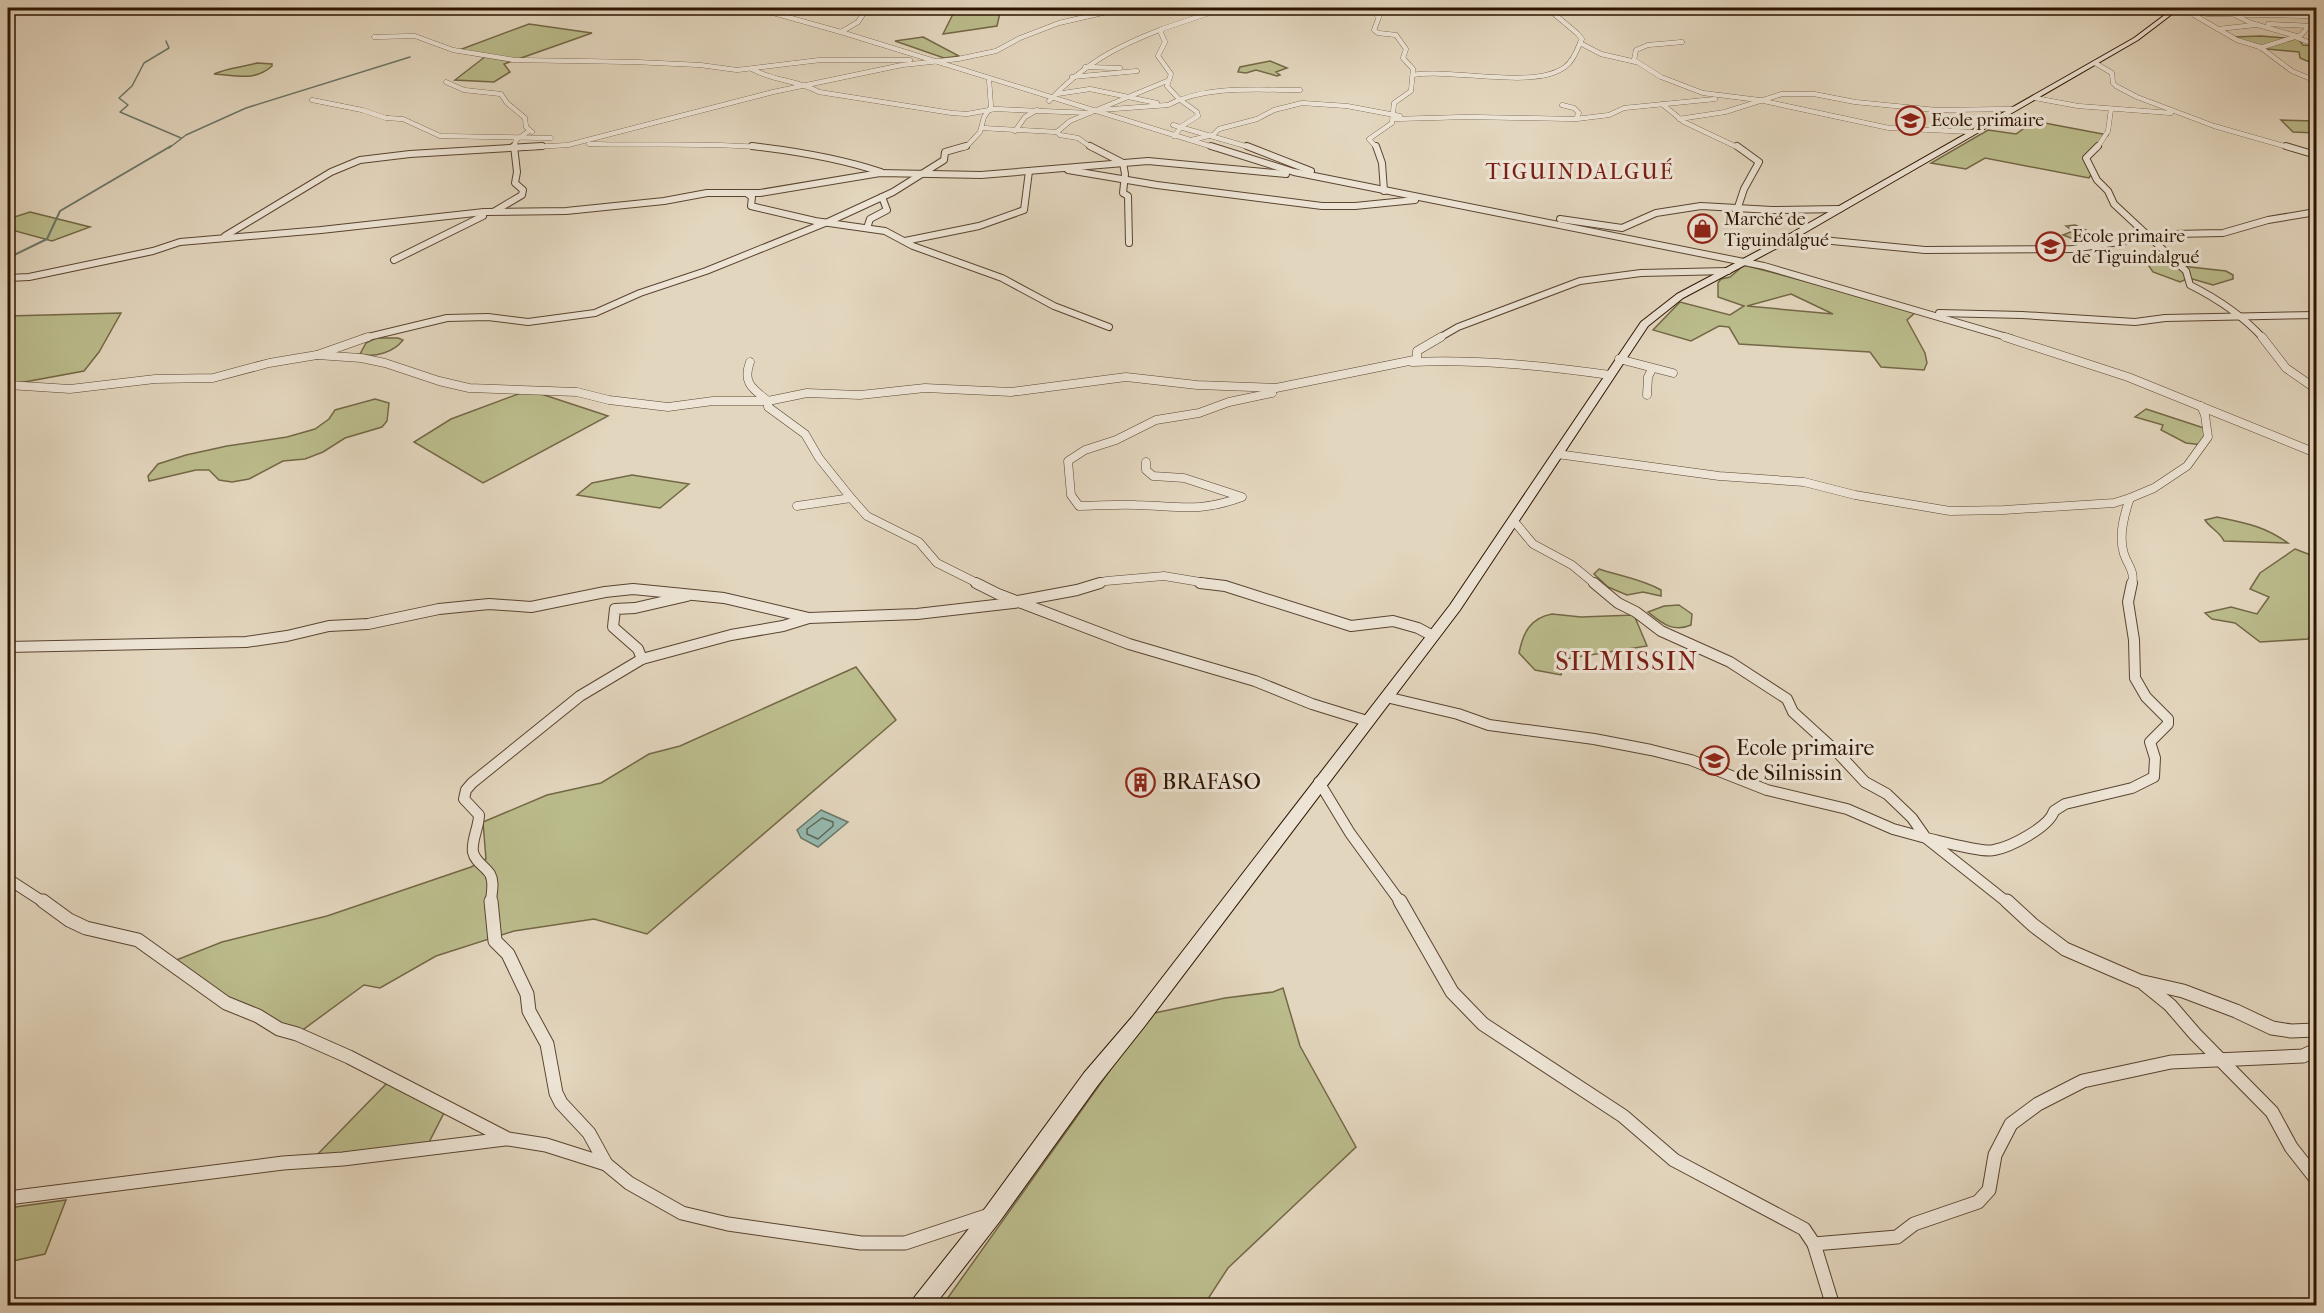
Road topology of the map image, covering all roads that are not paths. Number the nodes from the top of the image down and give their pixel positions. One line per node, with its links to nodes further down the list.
1 (755, 8): 16 (street)
2 (902, 8): 16 (street)
3 (1124, 8): 24 (street)
4 (1224, 8): 14 (street)
5 (1369, 8): 30 (street)
6 (1547, 8): 21 (street)
7 (2145, 8): 8 (street)
8 (2175, 10): 10 (street); 26 (street)
9 (2230, 13): 10 (street); 11 (street); 12 (street)
10 (2192, 14): 15 (street)
11 (2316, 18): 13 (street)
12 (2256, 24): 13 (street); 15 (street); 17 (street)
13 (2310, 26): 17 (street)
14 (1162, 29): 27 (street); 33 (street)
15 (2217, 29): 22 (street)
16 (841, 32): 24 (street)
17 (2295, 36): 20 (street); 22 (street)
18 (374, 37): 28 (street)
19 (1682, 42): 25 (street)
20 (2316, 43)
21 (1580, 44): 25 (street); 30 (street)
22 (2260, 48): 34 (street)
23 (860, 60): 24 (street); 28 (street); 29 (street)
24 (931, 61): 29 (street); 32 (street)
25 (1635, 62): 40 (street)
26 (2095, 63): 41 (street); 54 (street)
27 (1085, 67): 31 (street); 31 (street)
28 (752, 69): 36 (street)
29 (872, 71): 36 (street)
30 (1413, 75): 55 (street)
31 (1072, 77): 38 (street)
32 (989, 79): 38 (street); 51 (street)
33 (1167, 81): 39 (street); 43 (street)
34 (2316, 81)
35 (446, 82): 61 (street)
36 (807, 85): 51 (street); 70 (street)
37 (1300, 90): 43 (street)
38 (1054, 96): 39 (street); 52 (street); 53 (street)
39 (1129, 96): 46 (street); 53 (street)
40 (1723, 96): 44 (street); 45 (street)
41 (2035, 98): 49 (street); 50 (street)
42 (312, 100): 67 (street)
43 (1178, 100): 46 (street); 48 (street)
44 (1760, 100): 49 (street); 57 (street); 64 (street)
45 (1662, 104): 56 (street); 57 (street)
46 (1168, 105): 48 (street); 53 (street)
47 (1562, 105): 56 (street)
48 (1187, 106): 59 (street)
49 (2014, 109): 64 (street)
50 (2111, 109): 54 (street); 95 (street)
51 (989, 110): 52 (street); 60 (street)
52 (1039, 110): 53 (street); 62 (street)
53 (1091, 112): 63 (street); 66 (street)
54 (2179, 113): 73 (street)
55 (1394, 117): 56 (street); 65 (street); 82 (street)
56 (1576, 119)
57 (1679, 119): 86 (street)
58 (1173, 125): 59 (street)
59 (1182, 126): 65 (street); 66 (street)
60 (982, 128): 62 (street); 78 (street)
61 (529, 131): 67 (street); 68 (street)
62 (1015, 131): 63 (street)
63 (1057, 132): 74 (street)
64 (1973, 132): 87 (street)
65 (1213, 135): 69 (street); 81 (street)
66 (1174, 136): 69 (street)
67 (518, 138): 68 (street); 72 (street)
68 (551, 138): 71 (street)
69 (1190, 141): 79 (street)
70 (577, 143): 71 (street); 77 (street)
71 (568, 145): 72 (street)
72 (514, 149): 89 (street); 94 (street)
73 (2316, 155)
74 (1122, 163): 75 (street); 79 (street); 80 (street)
75 (1060, 168): 76 (street); 80 (street)
76 (1029, 171): 78 (street); 96 (street)
77 (883, 173): 78 (street); 83 (street)
78 (922, 173): 84 (street)
79 (1306, 175): 81 (street)
80 (1125, 180): 85 (street); 97 (street)
81 (1342, 181): 82 (street)
82 (1384, 191): 85 (street)
83 (748, 194): 89 (street); 91 (street)
84 (882, 197): 91 (street); 92 (street)
85 (1423, 199): 88 (street)
86 (1738, 207): 87 (street); 88 (street)
87 (1839, 209): 93 (street)
88 (1487, 210): 99 (street)
89 (492, 212): 94 (street); 98 (street)
90 (2316, 212): 95 (street)
91 (826, 223): 92 (street); 106 (street)
92 (867, 228): 96 (street)
93 (1791, 237): 95 (street); 99 (street)
94 (223, 238): 101 (street)
95 (2147, 238): 104 (street)
96 (905, 241): 105 (street)
97 (1129, 243)
98 (394, 260)
99 (1746, 261): 100 (street); 102 (street)
100 (1728, 271): 107 (street); 108 (street)
101 (8, 278)
102 (1925, 313): 104 (street); 118 (street)
103 (2316, 315): 104 (street)
104 (2237, 316): 115 (street)
105 (1109, 327)
106 (317, 355): 113 (street); 117 (street)
107 (1403, 359): 112 (street); 114 (street)
108 (1619, 359): 110 (street); 112 (street)
109 (750, 362): 117 (street)
110 (1652, 369): 111 (street); 116 (street)
111 (1673, 374)
112 (1610, 375): 120 (street)
113 (8, 385)
114 (1279, 388): 117 (street); 121 (street)
115 (2316, 389)
116 (1647, 395)
117 (768, 401): 122 (street)
118 (2200, 406): 119 (street); 123 (street)
119 (2316, 453)
120 (1557, 454): 123 (street); 125 (street)
121 (1146, 462)
122 (851, 498): 124 (street); 127 (street)
123 (2130, 498): 135 (street)
124 (797, 506)
125 (1513, 520): 129 (street); 135 (street)
126 (693, 594): 128 (street); 130 (street); 131 (street)
127 (1019, 602): 128 (street); 129 (street); 133 (street)
128 (809, 618): 131 (street)
129 (1433, 636): 132 (street)
130 (8, 647)
131 (642, 659): 142 (street)
132 (1386, 697): 133 (street); 135 (street)
133 (1367, 721): 134 (street)
134 (1319, 782): 145 (street); 146 (street)
135 (1926, 838): 137 (street)
136 (8, 879): 141 (street)
137 (2139, 981): 138 (street); 140 (street)
138 (2316, 1030)
139 (2316, 1050): 140 (street)
140 (2224, 1061): 143 (street); 146 (street)
141 (508, 1138): 142 (street); 144 (street)
142 (606, 1164): 145 (street)
143 (2316, 1179)
144 (8, 1198)
145 (993, 1214): 147 (street)
146 (1814, 1244): 148 (street)
147 (920, 1305)
148 (1833, 1305)

